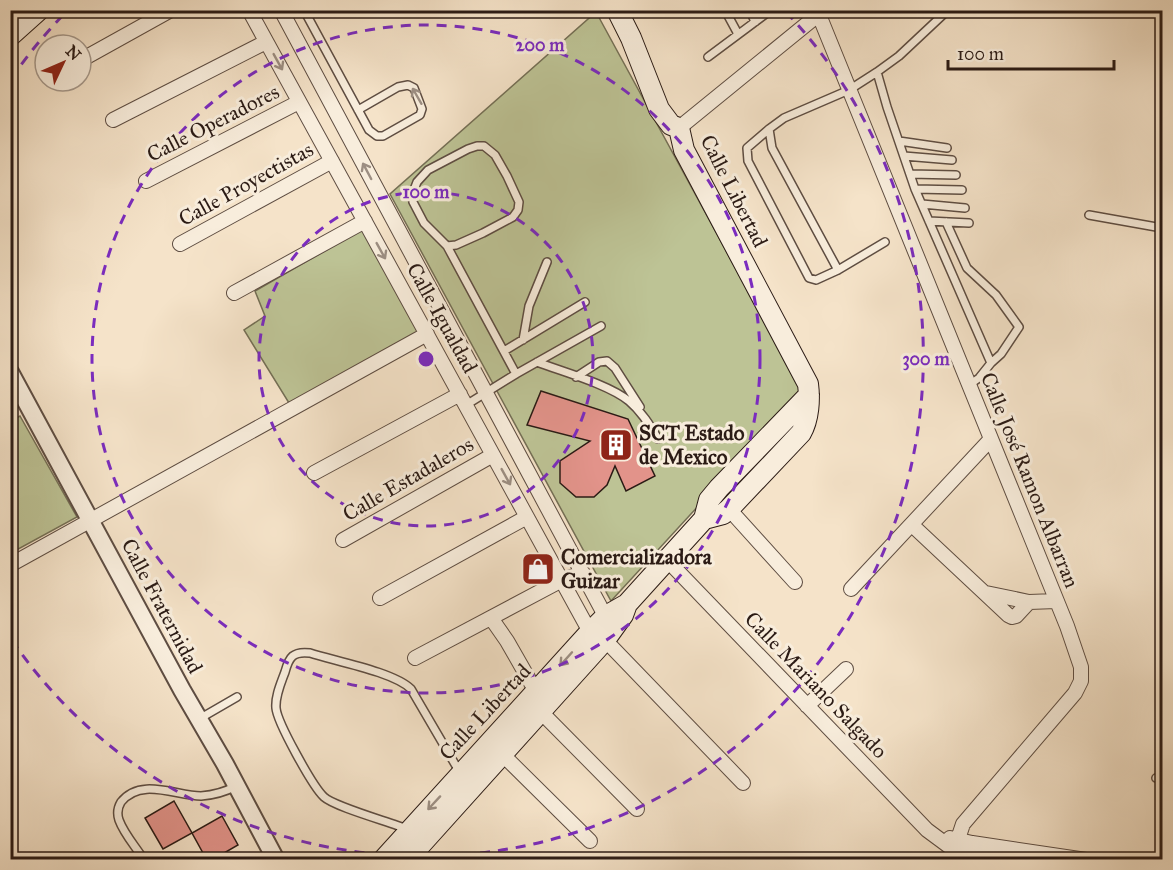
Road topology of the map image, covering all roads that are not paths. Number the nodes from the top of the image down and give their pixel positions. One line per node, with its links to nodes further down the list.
1 (39, 10): 14 (main road)
2 (171, 10): 16 (street)
3 (249, 10): 15 (street, Calle Igualdad)
4 (280, 10): 60 (street, Calle Igualdad, one-way to 4)
5 (304, 10): 21 (lane)
6 (617, 10): 23 (main road, Calle Libertad)
7 (725, 10): 13 (lane)
8 (750, 10): 12 (lane)
9 (771, 10): 12 (lane)
10 (948, 10): 18 (lane)
11 (818, 12): 19 (street, Calle José Ramon Albarran); 23 (street)
12 (755, 22): 13 (lane)
13 (738, 34): 17 (lane)
14 (10, 36)
15 (266, 42): 20 (street, Calle Igualdad, one-way to 20); 22 (street)
16 (93, 53)
17 (708, 57)
18 (877, 72): 19 (lane); 25 (lane)
19 (849, 90): 24 (lane); 59 (street, Calle José Ramon Albarran)
20 (299, 102): 29 (street, Calle Igualdad); 32 (street, Calle Operadores)
21 (358, 110): 21 (lane, one-way to 21)
22 (112, 120)
23 (679, 128): 61 (main road, Calle Libertad)
24 (769, 129): 47 (lane); 47 (lane)
25 (899, 141): 26 (lane); 27 (lane)
26 (947, 148)
27 (904, 156): 28 (lane); 30 (lane)
28 (952, 160)
29 (332, 161): 38 (street, Calle Igualdad); 44 (street, Calle Proyectistas)
30 (910, 174): 31 (lane); 33 (lane)
31 (956, 175)
32 (146, 181)
33 (915, 189): 34 (lane); 35 (lane)
34 (962, 190)
35 (922, 204): 36 (lane); 39 (lane)
36 (965, 208)
37 (1089, 214): 42 (lane)
38 (365, 220): 48 (street); 51 (street, Calle Igualdad, one-way to 51)
39 (929, 221): 40 (lane); 55 (lane)
40 (946, 222): 41 (lane); 55 (lane)
41 (969, 223)
42 (1162, 228)
43 (885, 242): 47 (lane)
44 (180, 244)
45 (447, 246): 45 (lane); 53 (lane)
46 (547, 262): 52 (lane)
47 (838, 270)
48 (234, 293)
49 (585, 302): 52 (lane)
50 (601, 326): 54 (lane)
51 (427, 334): 62 (street, Calle Igualdad); 71 (street)
52 (523, 340): 53 (lane)
53 (504, 351): 57 (lane)
54 (537, 362): 57 (lane); 58 (lane)
55 (991, 363): 59 (lane)
56 (10, 372): 71 (street, Calle Fraternidad)
57 (516, 374): 60 (lane)
58 (576, 377): 63 (lane); 63 (lane)
59 (969, 386): 65 (street, Calle José Ramon Albarran)
60 (486, 393): 62 (lane); 76 (street, Calle Igualdad)
61 (809, 395): 68 (main road, Calle Libertad); 70 (main road, Calle Libertad)
62 (463, 400): 66 (street, Calle Igualdad); 67 (street)
63 (647, 420): 64 (lane)
64 (658, 439)
65 (990, 440): 72 (street); 81 (street, Calle José Ramon Albarran)
66 (493, 455): 69 (street, Calle Igualdad, one-way to 69); 73 (street, Calle Estadaleros)
67 (314, 472)
68 (729, 509): 70 (main road, Calle Libertad); 78 (street)
69 (527, 517): 77 (street, Calle Igualdad); 80 (street)
70 (704, 519): 74 (main road, Calle Libertad)
71 (91, 520): 75 (street); 90 (street, Calle Fraternidad)
72 (912, 525): 79 (street); 81 (street)
73 (344, 540)
74 (667, 560): 83 (main road, Calle Libertad); 88 (street, Calle Mariano Salgado)
75 (10, 565)
76 (583, 573): 77 (street); 83 (street, Calle Igualdad)
77 (562, 580): 82 (street); 83 (street, Calle Igualdad)
78 (795, 582)
79 (851, 589)
80 (380, 598)
81 (1056, 601): 98 (street, Calle José Ramon Albarran)
82 (491, 618): 84 (street); 86 (street)
83 (603, 629): 86 (main road, Calle Libertad, one-way to 86); 89 (main road, Calle Libertad); 93 (street)
84 (415, 658)
85 (846, 669): 88 (street)
86 (538, 690): 92 (main road, Calle Libertad)
87 (237, 697): 90 (lane)
88 (807, 706): 98 (street, Calle Mariano Salgado)
89 (541, 712): 91 (main road, Calle Libertad); 95 (street)
90 (199, 719): 94 (street, Calle Fraternidad)
91 (503, 755): 97 (street); 99 (main road, Calle Libertad)
92 (461, 773): 96 (main road, Calle Libertad, one-way to 96); 96 (lane)
93 (742, 783)
94 (236, 786): 100 (lane); 101 (street, Calle Fraternidad)
95 (637, 809)
96 (409, 830): 102 (main road, Calle Libertad)
97 (590, 842)
98 (954, 848): 103 (street, Calle Mariano Salgado); 104 (street, Calle Mariano Salgado)
99 (415, 857)
100 (144, 860)
101 (276, 860)
102 (383, 860)
103 (986, 860)
104 (1086, 860)

